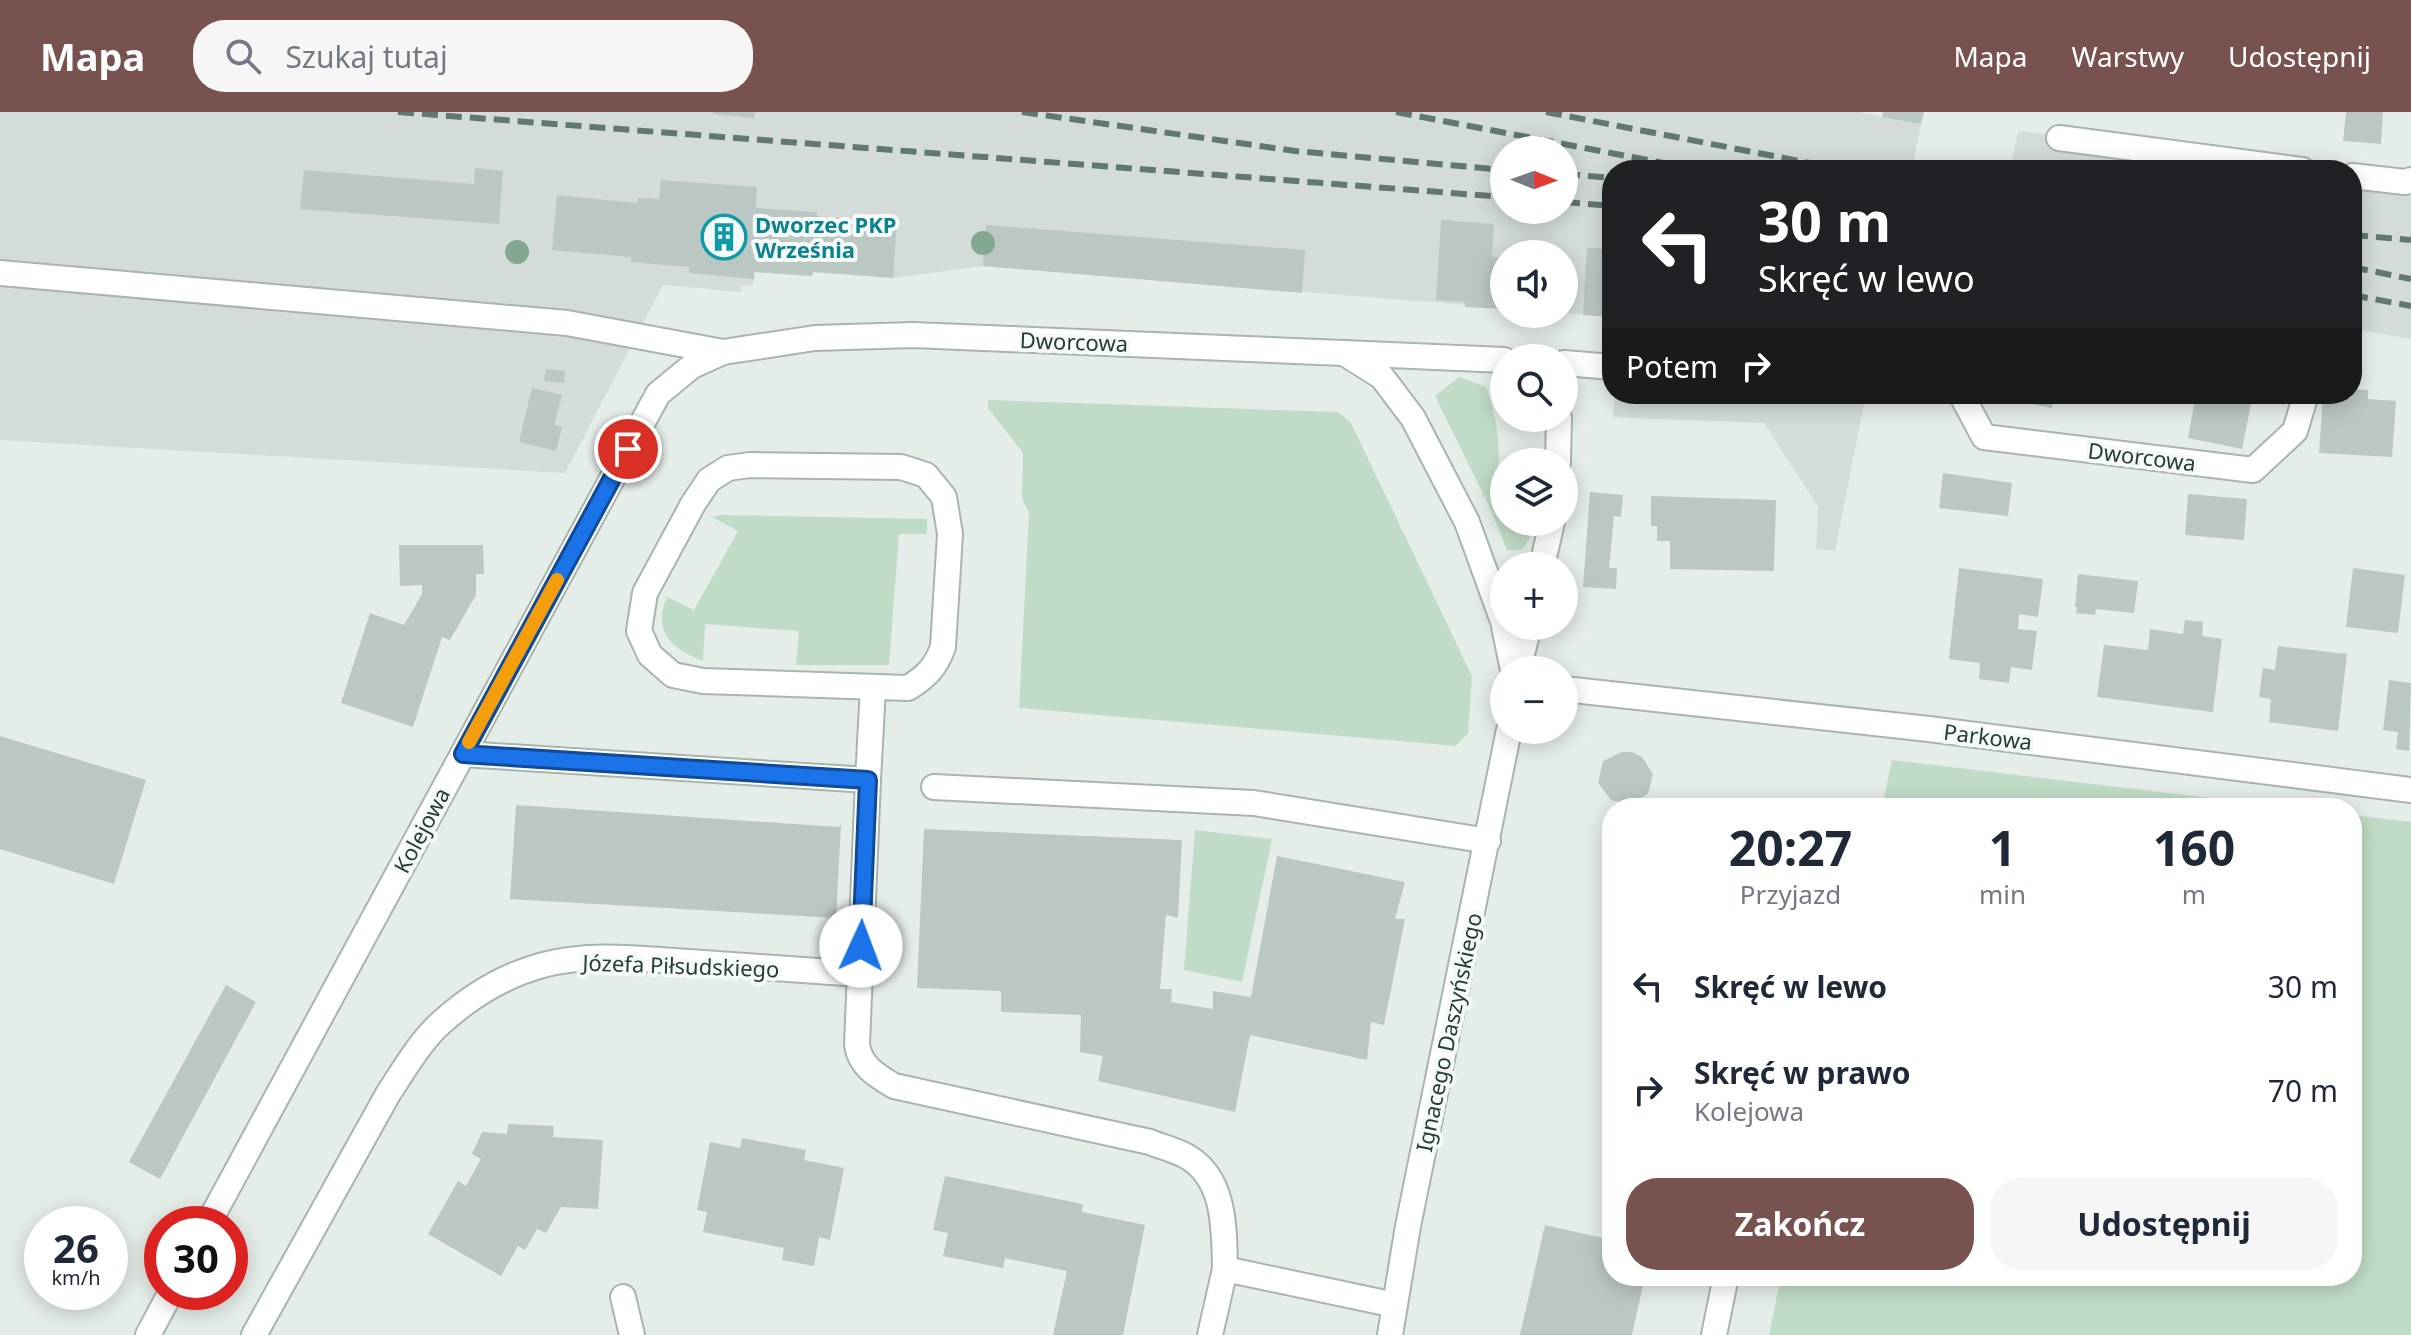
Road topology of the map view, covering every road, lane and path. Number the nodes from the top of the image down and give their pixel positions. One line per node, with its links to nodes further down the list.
1 (2059, 138): 2 (street)
2 (2226, 160)
3 (2362, 177): 4 (street)
4 (2411, 180)
5 (0, 273): 6 (street)
6 (723, 352): 7 (street, Dworcowa); 11 (street, Dworcowa)
7 (1344, 353): 8 (street, Dworcowa); 14 (street)
8 (1490, 359)
9 (1578, 364): 10 (street)
10 (1602, 366)
11 (658, 394): 18 (street, Kolejowa)
12 (1966, 404): 13 (street, Dworcowa)
13 (2303, 404)
14 (1490, 581)
15 (873, 687): 15 (street); 19 (street)
16 (1578, 691): 21 (street, Parkowa)
17 (1506, 744): 22 (street, Ignacego Daszyńskiego)
18 (463, 754): 19 (street); 24 (street, Kolejowa)
19 (868, 780): 23 (street)
20 (934, 787): 22 (street)
21 (2411, 790)
22 (1488, 841): 28 (street, Ignacego Daszyńskiego)
23 (860, 974): 25 (street); 31 (street, Józefa Piłsudskiego)
24 (218, 1206)
25 (1225, 1269): 28 (street); 33 (street)
26 (1724, 1286): 35 (street)
27 (623, 1297): 32 (street)
28 (1395, 1305): 34 (street, Ignacego Daszyńskiego)
29 (161, 1310): 30 (street)
30 (148, 1335)
31 (254, 1335)
32 (632, 1335)
33 (1210, 1335)
34 (1390, 1335)
35 (1714, 1335)

